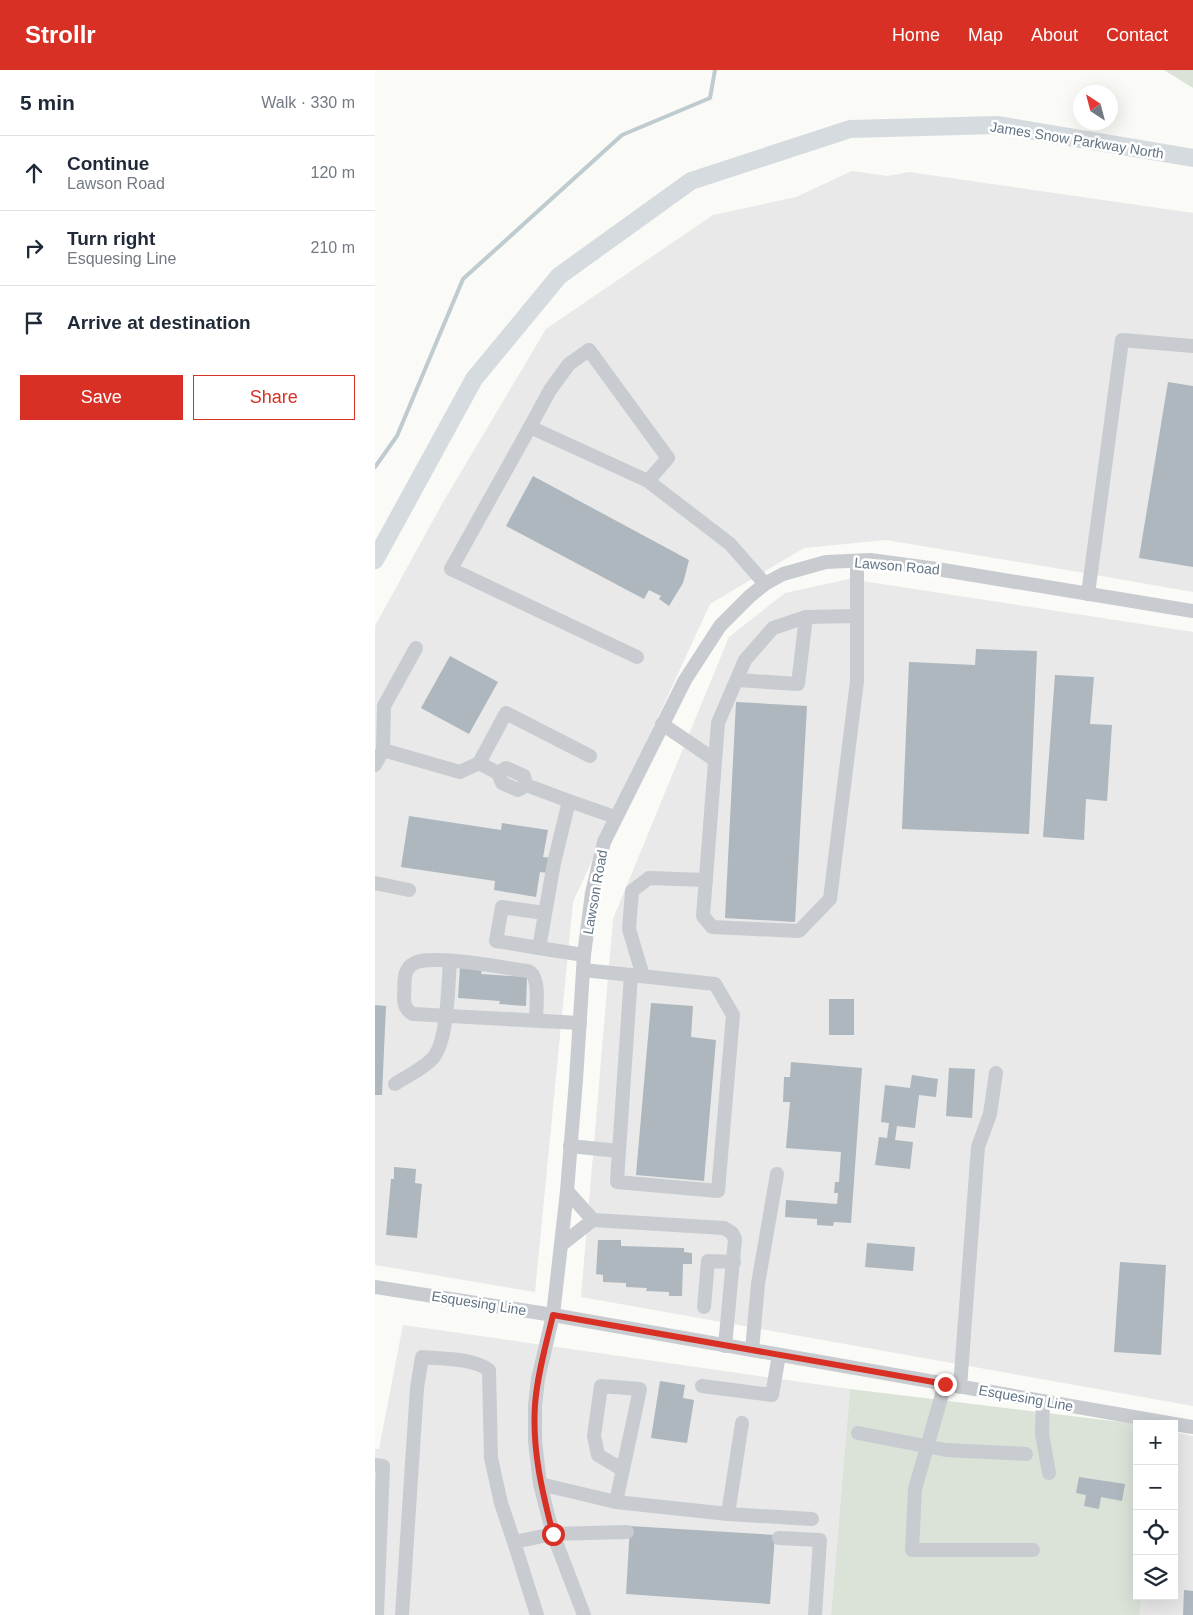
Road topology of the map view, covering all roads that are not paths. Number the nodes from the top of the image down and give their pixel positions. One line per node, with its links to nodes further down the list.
1 (1193, 158): 5 (main road, James Snow Parkway North)
2 (1193, 346): 8 (street)
3 (530, 426): 4 (street); 4 (street); 13 (street)
4 (648, 482): 7 (street)
5 (375, 560)
6 (857, 561): 7 (street, Lawson Road); 8 (street, Lawson Road); 10 (street)
7 (765, 584): 15 (street, Lawson Road)
8 (1087, 594): 9 (street, Lawson Road)
9 (1193, 612)
10 (857, 616): 11 (street); 23 (street)
11 (806, 617): 14 (street); 14 (street)
12 (415, 648): 16 (street)
13 (637, 657)
14 (737, 680): 18 (street)
15 (662, 724): 18 (street); 22 (street, Lawson Road)
16 (383, 750): 19 (street); 20 (street)
17 (590, 756): 19 (street)
18 (715, 760): 23 (street)
19 (479, 763): 21 (street)
20 (375, 765)
21 (569, 801): 22 (street); 26 (street)
22 (615, 817): 28 (street, Lawson Road)
23 (706, 880): 31 (street)
24 (375, 883): 25 (street)
25 (409, 890)
26 (545, 913): 27 (street); 27 (street)
27 (539, 948): 28 (street)
28 (584, 955): 30 (street, Lawson Road)
29 (451, 961): 32 (street); 32 (street); 33 (street)
30 (583, 970): 31 (street); 34 (street, Lawson Road)
31 (637, 976): 38 (street); 38 (street)
32 (445, 1016): 33 (street); 36 (street)
33 (536, 1020): 34 (street)
34 (580, 1023): 37 (street, Lawson Road)
35 (996, 1073): 52 (street)
36 (395, 1084)
37 (570, 1146): 38 (street); 40 (street, Lawson Road)
38 (619, 1151)
39 (777, 1174): 48 (street)
40 (567, 1191): 41 (street); 42 (street, Lawson Road)
41 (593, 1220): 42 (street); 43 (street)
42 (561, 1245): 46 (street, Lawson Road)
43 (734, 1262): 45 (street); 47 (street)
44 (375, 1287): 46 (street, Esquesing Line)
45 (704, 1307)
46 (553, 1315): 47 (street, Esquesing Line); 64 (street, Lawson Road)
47 (725, 1346): 48 (street, Esquesing Line)
48 (752, 1350): 49 (street, Esquesing Line)
49 (779, 1355): 50 (street, Esquesing Line); 51 (street)
50 (945, 1384): 52 (street, Esquesing Line); 59 (street)
51 (702, 1386)
52 (960, 1387): 53 (street, Esquesing Line)
53 (1043, 1401): 54 (street, Esquesing Line); 63 (street)
54 (1151, 1420)
55 (742, 1423): 66 (street)
56 (1178, 1425): 57 (street, Esquesing Line)
57 (1193, 1427)
58 (858, 1433): 59 (street)
59 (927, 1446): 60 (street); 72 (street)
60 (1026, 1454)
61 (375, 1465): 73 (street)
62 (623, 1470): 62 (street); 65 (street)
63 (1049, 1473)
64 (540, 1484): 65 (street); 69 (street, Lawson Road)
65 (616, 1502): 66 (street)
66 (729, 1514): 67 (street)
67 (812, 1519)
68 (627, 1532): 69 (street)
69 (553, 1534): 71 (street); 76 (street, Lawson Road)
70 (779, 1538): 77 (street)
71 (514, 1542): 74 (street); 75 (street)
72 (1033, 1550)
73 (375, 1614)
74 (402, 1615)
75 (537, 1615)
76 (584, 1615)
77 (815, 1615)

